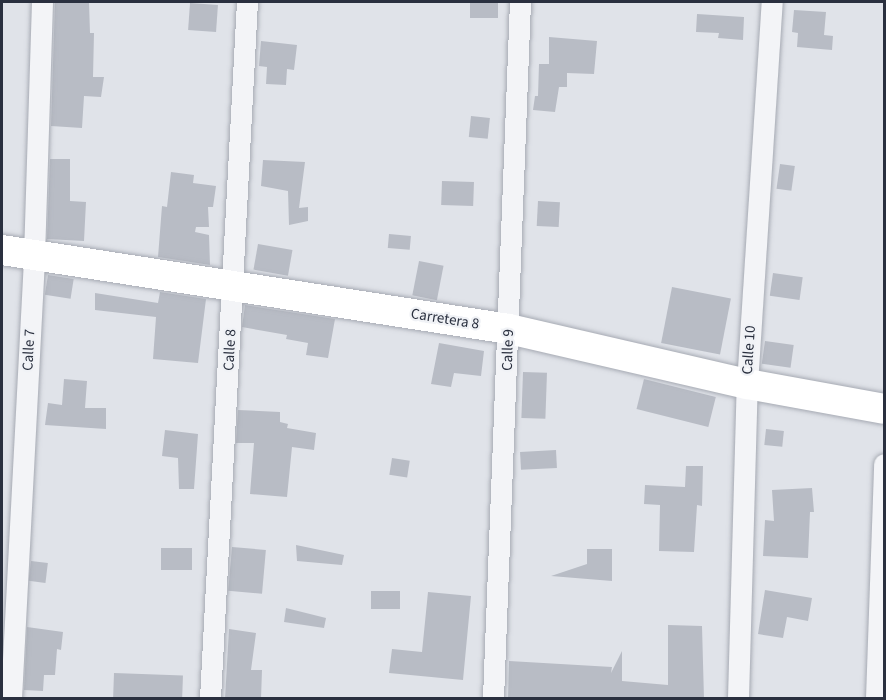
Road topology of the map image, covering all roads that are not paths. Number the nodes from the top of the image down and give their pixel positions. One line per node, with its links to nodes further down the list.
1 (42, 2): 6 (street, Calle 7)
2 (247, 2): 7 (street, Calle 8)
3 (520, 2): 8 (street, Calle 9)
4 (772, 2): 9 (street, Calle 10)
5 (2, 250): 6 (street, Carretera 8)
6 (34, 256): 7 (street, Carretera 8); 12 (street, Calle 7)
7 (233, 287): 8 (street, Carretera 8); 13 (street, Calle 8)
8 (509, 329): 9 (street, Carretera 8); 14 (street, Calle 9)
9 (747, 384): 10 (street, Carretera 8); 15 (street, Calle 10)
10 (885, 410)
11 (885, 464): 16 (street)
12 (11, 699)
13 (210, 699)
14 (493, 699)
15 (738, 699)
16 (876, 699)

